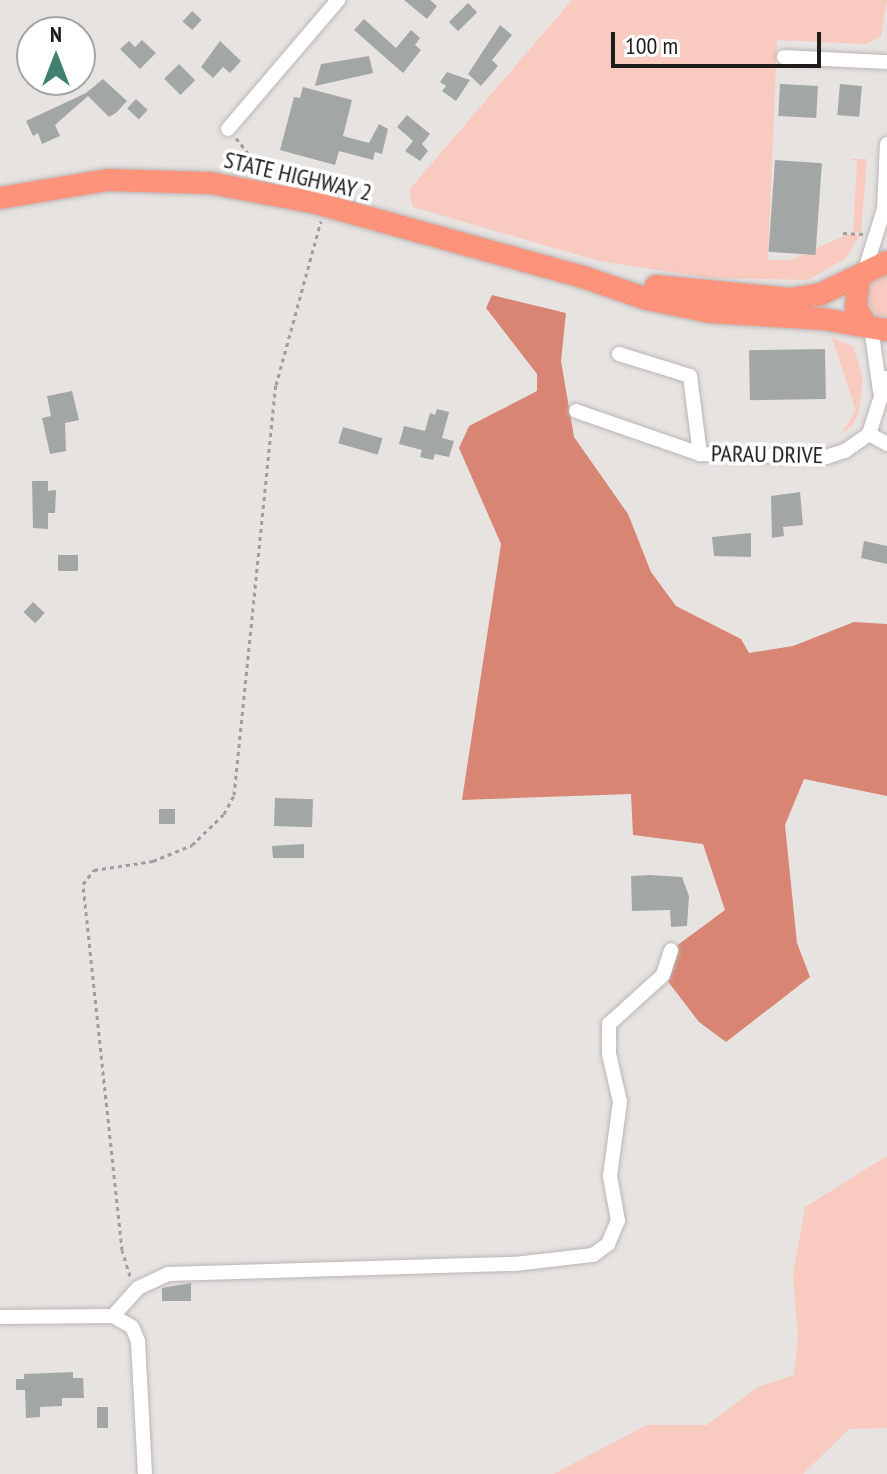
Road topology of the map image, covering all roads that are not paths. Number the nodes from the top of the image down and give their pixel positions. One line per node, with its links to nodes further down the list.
1 (338, 0): 4 (street)
2 (784, 57): 3 (street)
3 (887, 62)
4 (228, 129)
5 (887, 144): 7 (street)
6 (0, 198): 10 (highway, STATE HIGHWAY 2)
7 (886, 211): 9 (street)
8 (887, 262): 9 (highway, STATE HIGHWAY 2)
9 (862, 273): 10 (highway, STATE HIGHWAY 2); 11 (highway)
10 (580, 276): 11 (highway, STATE HIGHWAY 2)
11 (874, 328): 14 (street)
12 (619, 354): 18 (street)
13 (887, 378): 14 (street)
14 (881, 395): 16 (street)
15 (576, 411): 18 (street, PARAU DRIVE)
16 (869, 434): 17 (street); 18 (street, PARAU DRIVE)
17 (887, 444)
18 (700, 454)
19 (671, 950): 20 (street)
20 (113, 1316): 21 (street); 22 (street)
21 (0, 1317)
22 (145, 1474)

